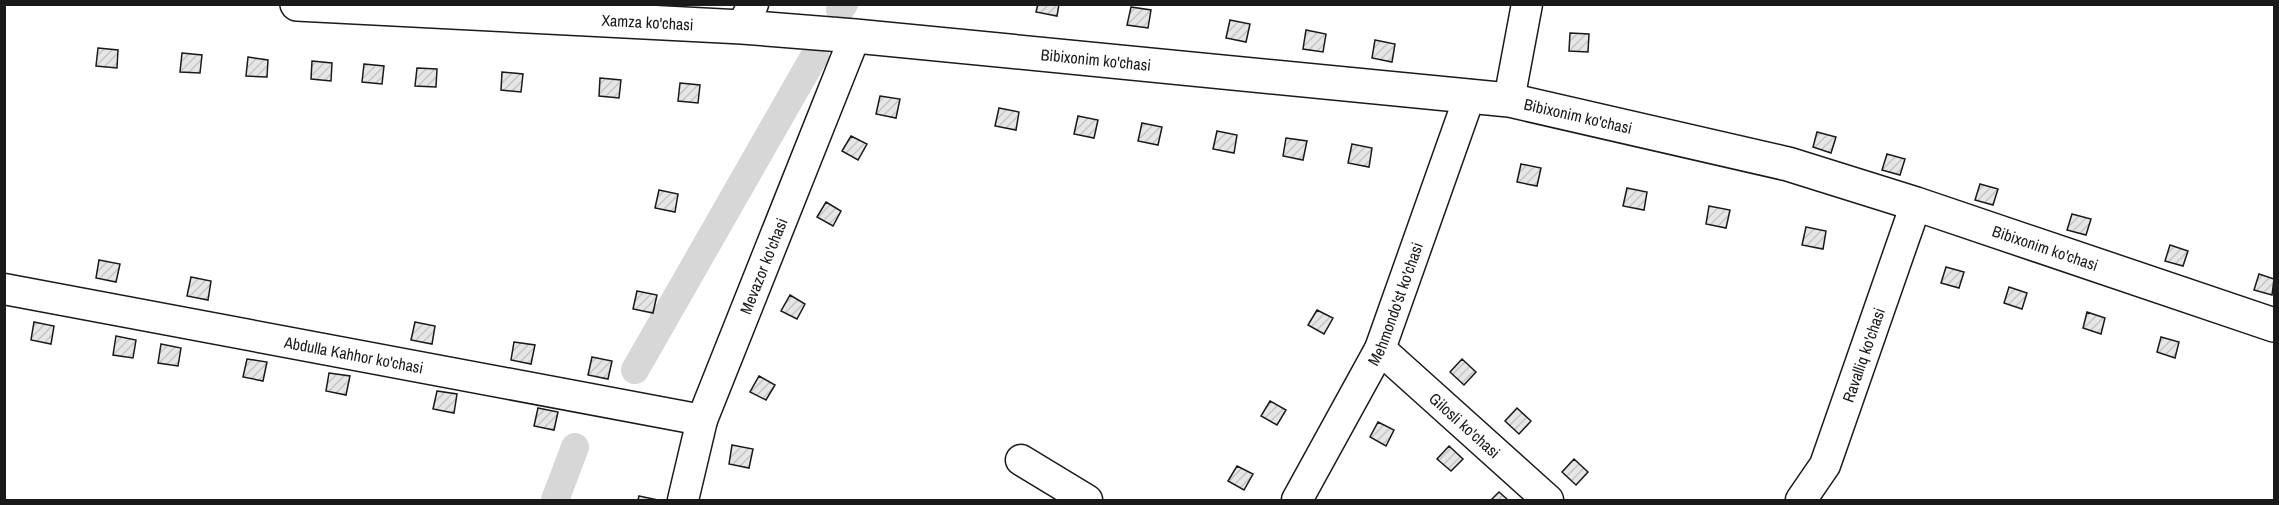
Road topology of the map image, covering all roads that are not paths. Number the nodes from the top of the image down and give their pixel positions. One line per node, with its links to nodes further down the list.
1 (297, 4): 3 (main road, Xamza ko'chasi)
2 (1527, 4): 6 (street)
3 (747, 16): 4 (main road, Xamza ko'chasi)
4 (855, 36): 5 (main road, Bibixonim ko'chasi); 11 (street, Mevazor ko'chasi)
5 (1470, 95): 6 (main road, Bibixonim ko'chasi); 10 (street, Mehmondo'st ko'chasi)
6 (1509, 100): 7 (main road, Bibixonim ko'chasi)
7 (1916, 204): 9 (main road, Bibixonim ko'chasi); 17 (street, Ravalliq ko'chasi)
8 (4, 289): 11 (street, Abdulla Kahhor ko'chasi)
9 (2274, 325)
10 (1380, 350): 15 (street, Mehmondo'st ko'chasi); 16 (street, Gilosli ko'chasi)
11 (702, 420): 13 (street, Mevazor ko'chasi)
12 (1021, 460): 14 (street)
13 (683, 501)
14 (1088, 501)
15 (1298, 501)
16 (1548, 501)
17 (1801, 501)

